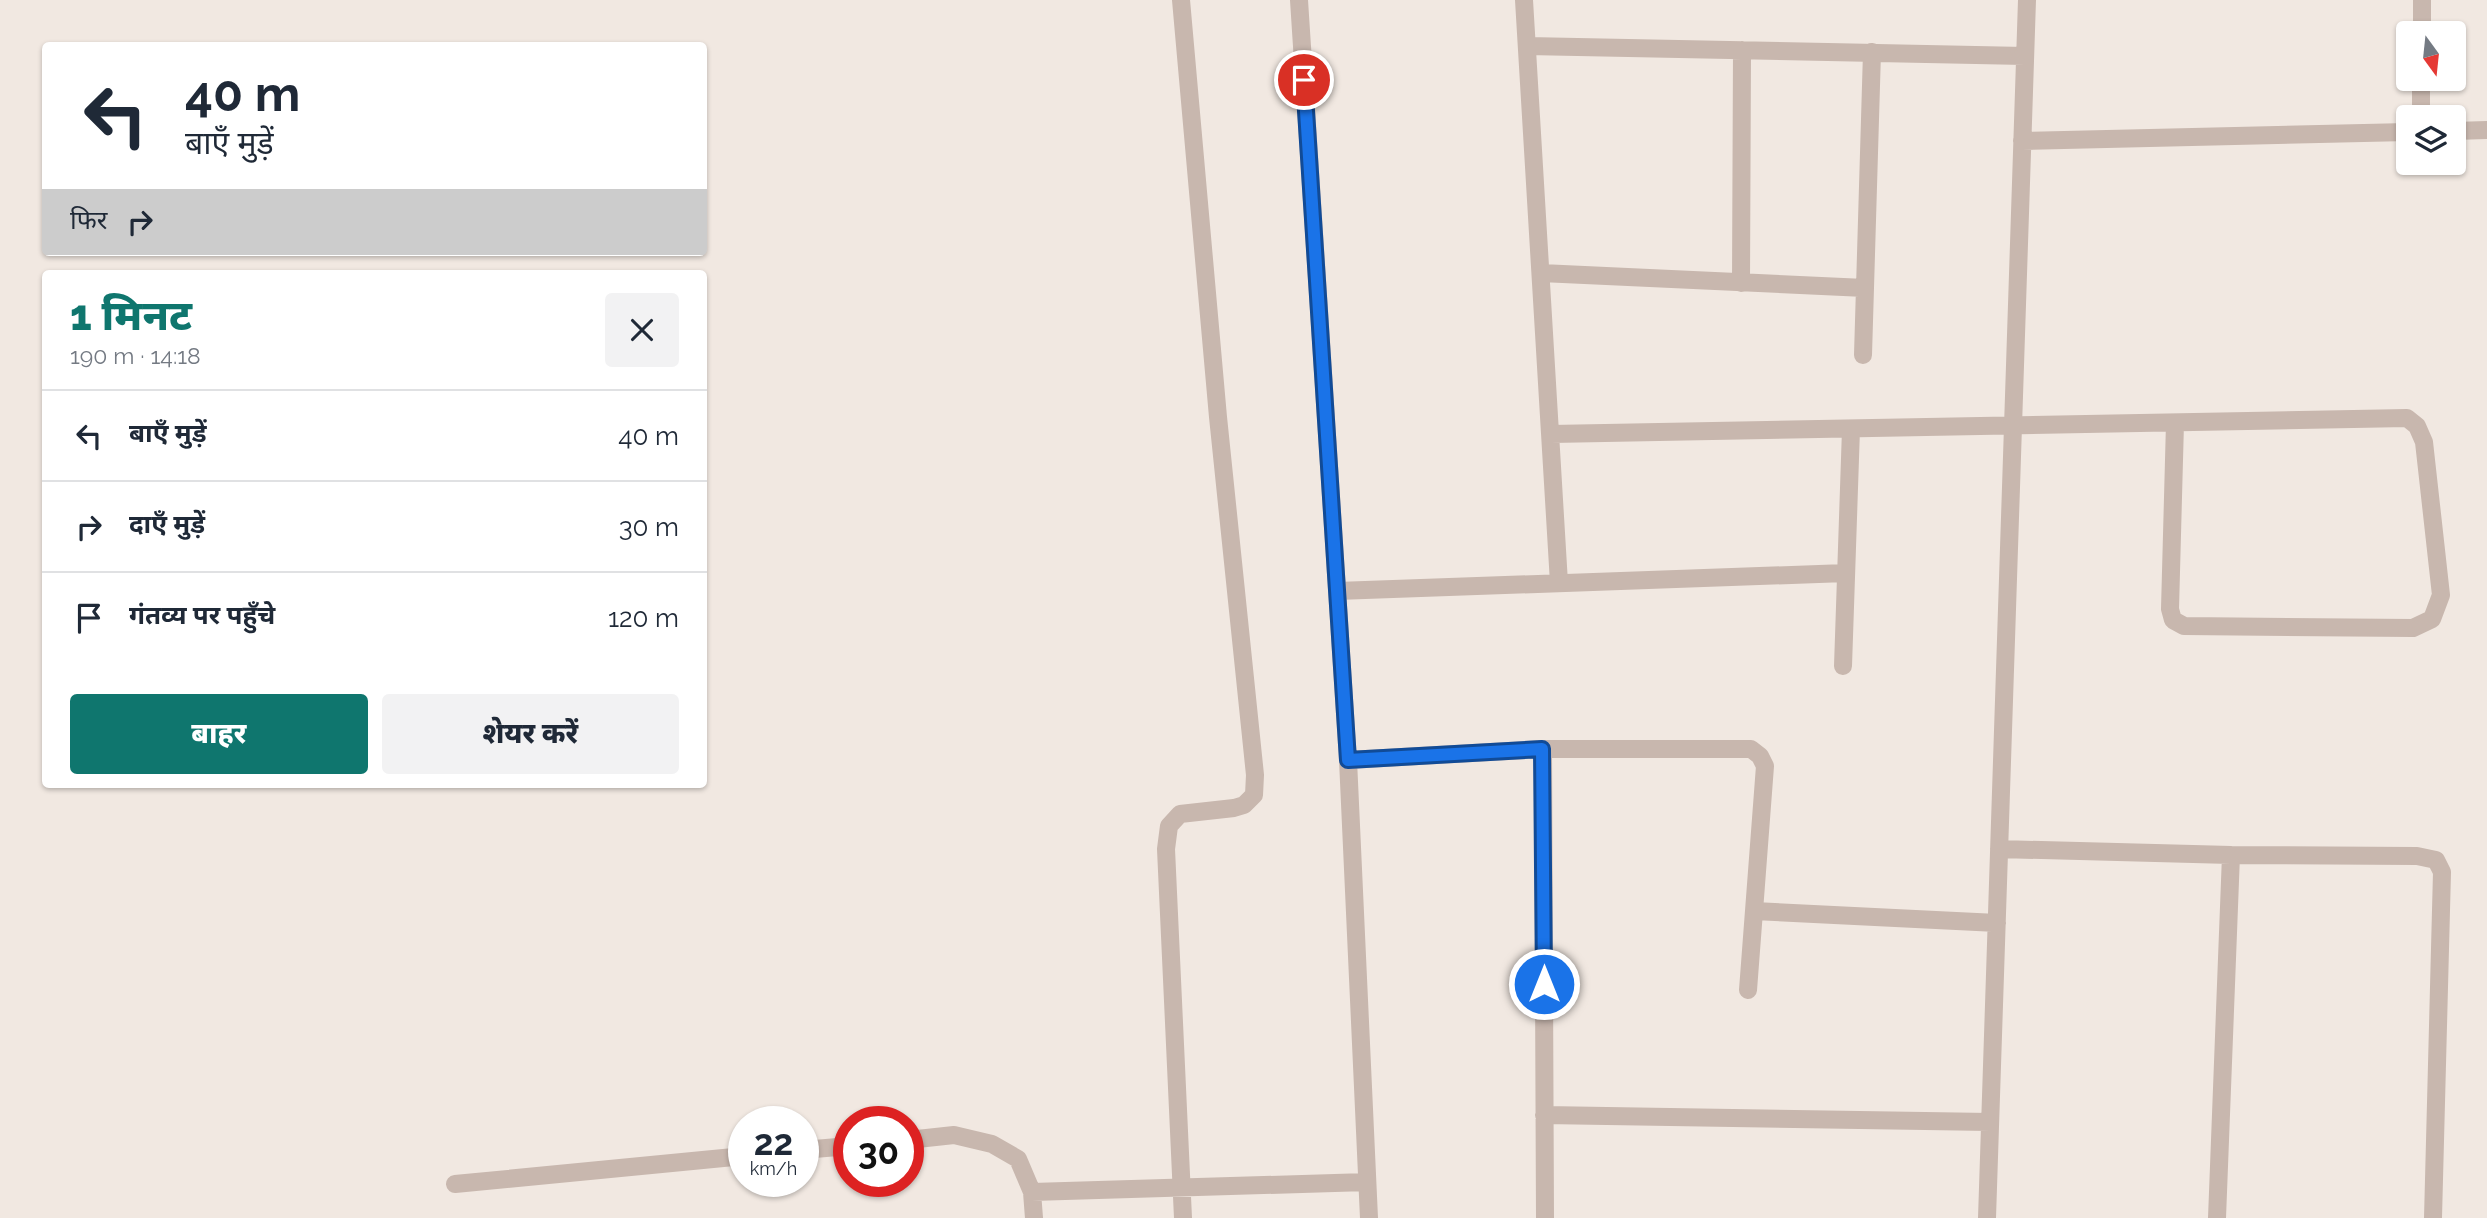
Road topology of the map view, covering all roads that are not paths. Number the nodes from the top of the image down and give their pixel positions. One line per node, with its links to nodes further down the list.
1 (1181, 0): 40 (street)
2 (1299, 0): 25 (street)
3 (1524, 0): 7 (street)
4 (2027, 0): 10 (street)
5 (2422, 0): 6 (street)
6 (2422, 21)
7 (1527, 46): 8 (street); 15 (street)
8 (1742, 50): 9 (street); 16 (street)
9 (1872, 52): 10 (street); 17 (street)
10 (2025, 56): 14 (street)
11 (2487, 130): 12 (street)
12 (2466, 131)
13 (2396, 132): 14 (street)
14 (2022, 141): 20 (street)
15 (1541, 274): 16 (street); 22 (street)
16 (1741, 283): 17 (street)
17 (1865, 288): 18 (street)
18 (1863, 355)
19 (2175, 423): 19 (street); 20 (street)
20 (2013, 426): 21 (street); 29 (street)
21 (1851, 429): 22 (street); 23 (street)
22 (1551, 434): 24 (street)
23 (1846, 573): 24 (street); 26 (street)
24 (1559, 583): 25 (street)
25 (1337, 591): 28 (street)
26 (1843, 666)
27 (1542, 749): 28 (street); 31 (street); 34 (street)
28 (1348, 760): 38 (street)
29 (1999, 849): 30 (street); 32 (street)
30 (2231, 855): 47 (street); 48 (street)
31 (1754, 911): 32 (street); 33 (street)
32 (1997, 923): 35 (street)
33 (1748, 990)
34 (1545, 1115): 35 (street); 45 (street)
35 (1990, 1122): 46 (street)
36 (924, 1139): 41 (street)
37 (728, 1158): 39 (street)
38 (1367, 1182): 40 (street); 44 (street)
39 (455, 1184)
40 (1181, 1188): 41 (street); 43 (street)
41 (1031, 1192): 42 (street)
42 (1034, 1218)
43 (1183, 1218)
44 (1368, 1218)
45 (1545, 1218)
46 (1987, 1218)
47 (2217, 1218)
48 (2433, 1218)

